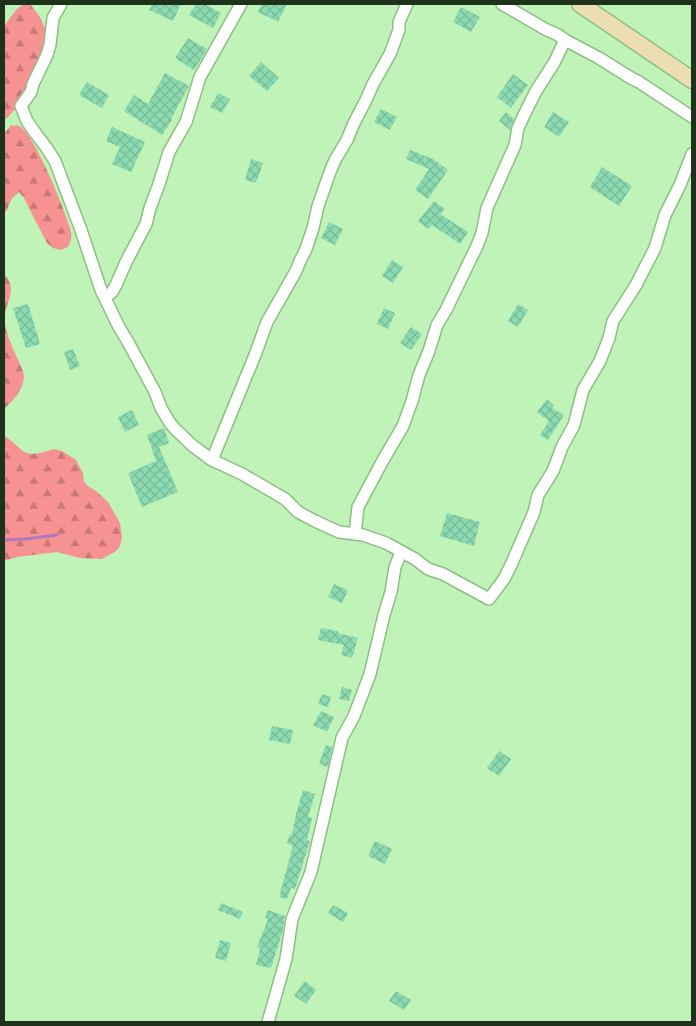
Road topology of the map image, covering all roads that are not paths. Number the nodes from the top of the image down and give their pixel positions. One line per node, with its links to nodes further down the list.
1 (61, 4): 10 (street)
2 (241, 4): 10 (street)
3 (407, 4): 11 (street)
4 (502, 4): 6 (street)
5 (580, 4): 7 (street)
6 (565, 40): 8 (street); 12 (street)
7 (692, 80)
8 (692, 117)
9 (692, 154): 13 (street)
10 (106, 297): 11 (street)
11 (212, 460): 12 (street)
12 (355, 534): 13 (street)
13 (401, 552): 14 (street)
14 (268, 1022)

